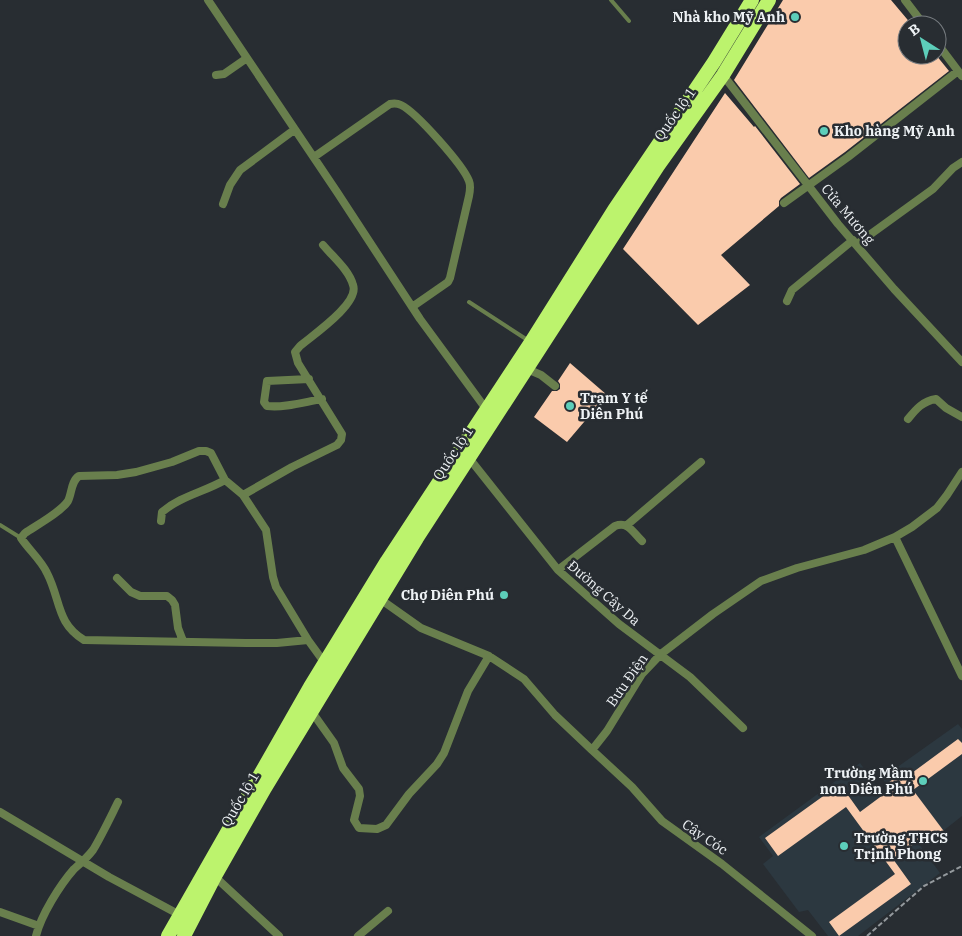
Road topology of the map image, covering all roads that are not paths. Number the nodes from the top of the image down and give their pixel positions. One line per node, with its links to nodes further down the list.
1 (208, 0): 9 (street)
2 (611, 0): 7 (lane)
3 (752, 0): 24 (highway, Quốc lộ 1)
4 (769, 0): 12 (highway, Quốc lộ 1)
5 (905, 0): 6 (street)
6 (916, 15)
7 (629, 21)
8 (947, 56): 10 (street)
9 (247, 58): 11 (street); 13 (street)
10 (960, 73): 16 (street)
11 (216, 75)
12 (723, 75): 16 (street, Cửa Mương); 26 (highway, Quốc lộ 1)
13 (294, 130): 14 (street); 18 (street)
14 (314, 158): 23 (street); 23 (street)
15 (962, 162): 19 (street)
16 (808, 186): 17 (street); 19 (street, Cửa Mương)
17 (784, 203)
18 (223, 204)
19 (855, 242): 21 (street); 25 (street, Cửa Mương)
20 (323, 245): 27 (street)
21 (787, 301)
22 (469, 302): 24 (lane)
23 (412, 307): 30 (street)
24 (531, 342): 30 (highway, Quốc lộ 1)
25 (962, 362)
26 (527, 369): 28 (street); 33 (highway, Quốc lộ 1)
27 (309, 379): 29 (street); 29 (street)
28 (555, 386)
29 (322, 399): 37 (street)
30 (486, 409): 51 (highway, Quốc lộ 1)
31 (962, 417): 32 (street)
32 (908, 419)
33 (469, 458): 44 (street, Đường Cây Da); 46 (highway, Quốc lộ 1)
34 (701, 462): 39 (street)
35 (962, 472): 41 (street, Bưu Điện)
36 (225, 480): 37 (street); 38 (street); 42 (street)
37 (243, 495): 47 (street)
38 (161, 522)
39 (627, 525): 43 (street); 44 (street)
40 (0, 526): 42 (lane)
41 (895, 537): 49 (street, Bưu Điện); 52 (street)
42 (21, 538): 48 (street)
43 (642, 541)
44 (558, 570): 49 (street, Đường Cây Da)
45 (117, 578): 48 (street)
46 (380, 599): 50 (street); 53 (highway, Quốc lộ 1)
47 (308, 640): 48 (street); 51 (street)
48 (184, 641)
49 (661, 654): 54 (street, Đường Cây Da); 55 (street, Bưu Điện)
50 (489, 656): 53 (street); 55 (street)
51 (324, 662): 59 (highway, Quốc lộ 1)
52 (962, 676)
53 (312, 712): 59 (highway, Quốc lộ 1)
54 (743, 728)
55 (592, 750): 69 (street, Cây Cóc)
56 (118, 802): 58 (street)
57 (0, 812): 58 (street)
58 (84, 862): 62 (street); 63 (street)
59 (210, 873): 62 (highway, Quốc lộ 1); 66 (highway, Quốc lộ 1); 67 (street)
60 (388, 911): 68 (street)
61 (0, 912): 63 (street)
62 (180, 915): 65 (highway, Quốc lộ 1)
63 (39, 926): 64 (street)
64 (36, 936)
65 (168, 936)
66 (184, 936)
67 (279, 936)
68 (358, 936)
69 (812, 936)

